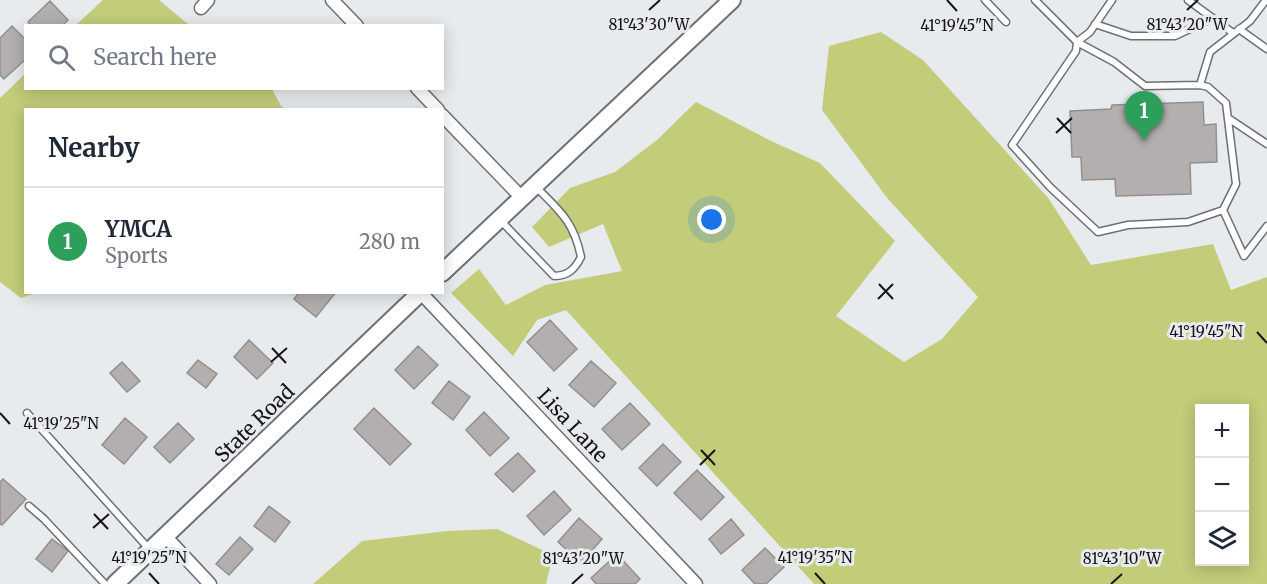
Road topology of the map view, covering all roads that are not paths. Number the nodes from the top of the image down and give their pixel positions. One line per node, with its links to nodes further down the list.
1 (332, 0): 10 (street)
2 (732, 0): 22 (main road)
3 (985, 0): 9 (lane)
4 (1035, 0): 14 (lane)
5 (1112, 0): 11 (lane)
6 (1188, 0): 8 (lane)
7 (1266, 0): 12 (lane)
8 (1213, 18): 11 (lane); 12 (lane)
9 (1006, 22)
10 (355, 24)
11 (1095, 24): 14 (lane)
12 (1236, 31): 15 (lane); 16 (lane)
13 (1267, 37): 15 (lane)
14 (1077, 42): 16 (lane); 23 (lane)
15 (1264, 47)
16 (1200, 85): 20 (lane)
17 (419, 90): 18 (street)
18 (436, 108)
19 (444, 116): 22 (street)
20 (1228, 118): 21 (lane); 23 (lane)
21 (1267, 144)
22 (529, 192): 24 (main road); 24 (lane)
23 (1223, 210): 25 (lane)
24 (500, 219): 26 (main road)
25 (1267, 226)
26 (444, 271)
27 (419, 294): 31 (main road, State Road)
28 (423, 294): 36 (street, Lisa Lane)
29 (27, 413): 32 (lane)
30 (28, 506): 33 (lane)
31 (166, 537): 32 (main road, State Road); 35 (street)
32 (150, 551): 34 (main road, State Road)
33 (105, 584)
34 (115, 584)
35 (210, 584)
36 (696, 584)

